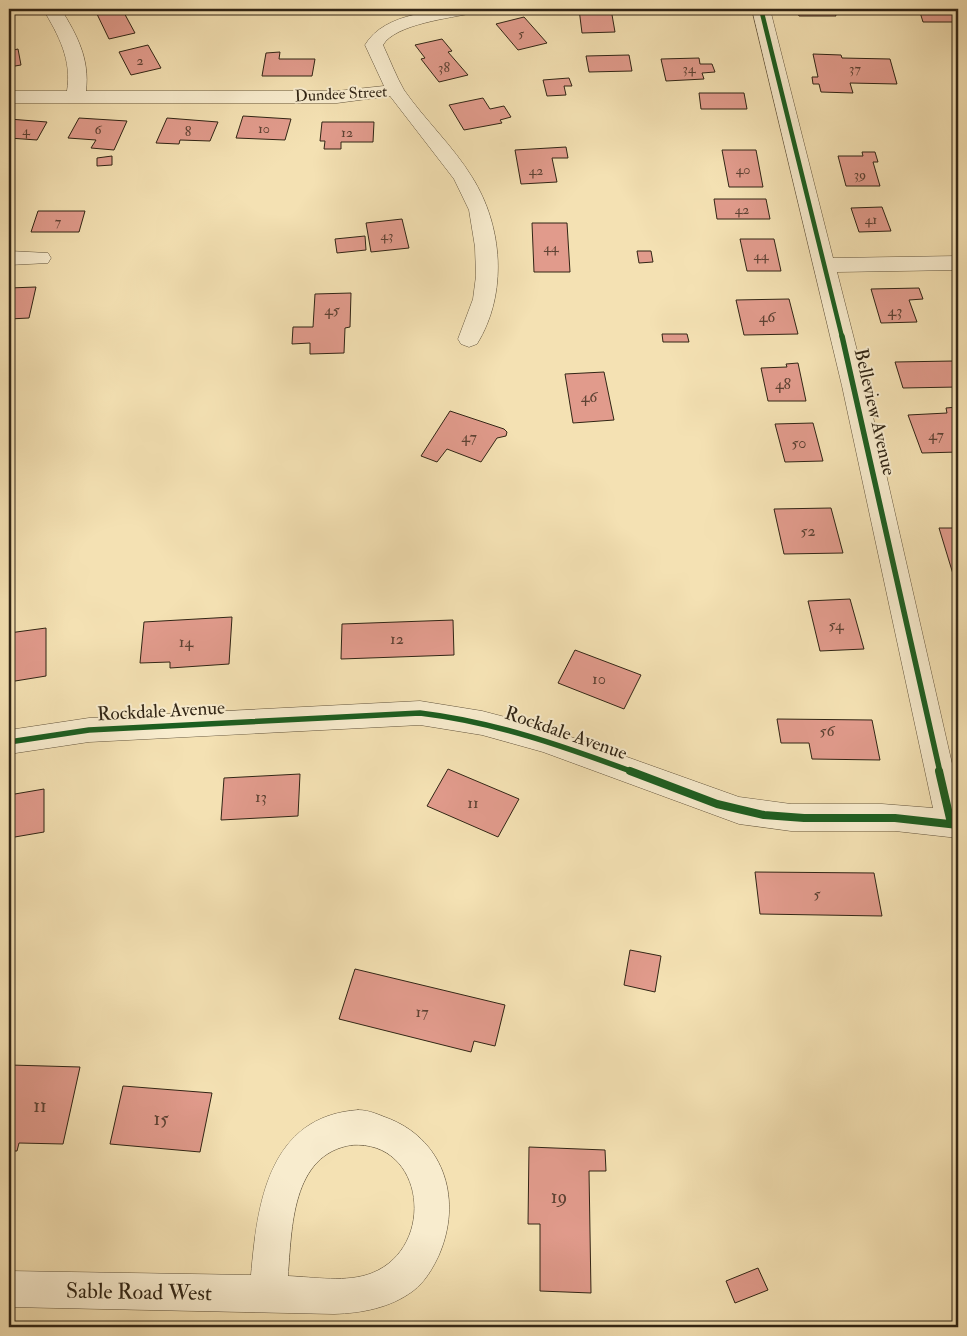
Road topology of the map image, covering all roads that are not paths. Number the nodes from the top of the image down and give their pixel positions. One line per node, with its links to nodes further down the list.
1 (52, 9): 6 (street)
2 (467, 9): 4 (street)
3 (761, 9): 10 (street, Belleview Avenue)
4 (395, 90): 6 (street, Dundee Street); 11 (street, Dundee Street)
5 (9, 97): 6 (street, Dundee Street)
6 (76, 97)
7 (9, 258): 8 (street)
8 (40, 258)
9 (958, 263): 10 (street)
10 (824, 265): 13 (street, Belleview Avenue)
11 (469, 339)
12 (9, 742): 13 (street, Rockdale Avenue)
13 (955, 824)
14 (9, 1290): 15 (street, Sable Road West)
15 (268, 1294): 15 (street, Sable Road West)

